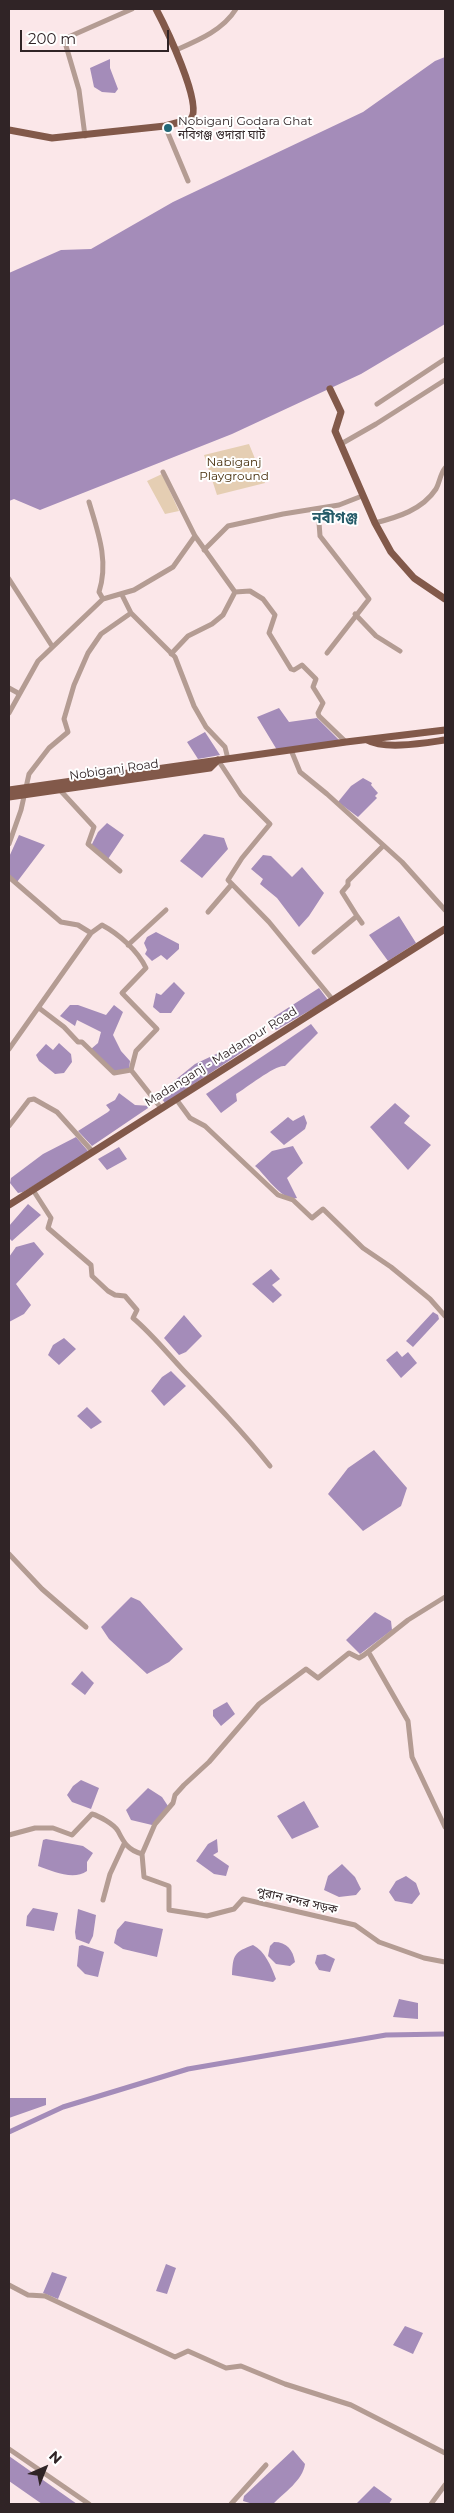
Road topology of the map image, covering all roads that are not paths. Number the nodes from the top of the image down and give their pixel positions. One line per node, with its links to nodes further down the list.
1 (132, 9): 7 (street)
2 (156, 9): 4 (main road)
3 (236, 9): 4 (street)
4 (176, 50): 5 (main road)
5 (166, 126): 7 (main road); 8 (street)
6 (9, 130): 7 (main road)
7 (86, 136)
8 (188, 181)
9 (445, 359): 12 (street)
10 (445, 380): 13 (street)
11 (330, 389): 13 (main road)
12 (377, 404)
13 (341, 444): 16 (main road)
14 (445, 468): 19 (street)
15 (163, 472): 20 (street)
16 (362, 496): 18 (street); 19 (main road)
17 (89, 502): 25 (street)
18 (318, 509): 21 (street); 28 (street)
19 (375, 523): 26 (main road)
20 (194, 536): 21 (street); 24 (street)
21 (204, 550): 23 (street)
22 (9, 579): 29 (street)
23 (235, 592): 32 (street); 39 (street)
24 (122, 595): 25 (street); 27 (street)
25 (103, 599): 29 (street)
26 (445, 599)
27 (131, 613): 32 (street); 45 (street)
28 (356, 614): 30 (street); 31 (street)
29 (52, 646): 34 (street)
30 (400, 651)
31 (327, 653)
32 (171, 654): 41 (street)
33 (9, 688): 34 (street)
34 (18, 693): 35 (street)
35 (9, 713)
36 (445, 730): 37 (main road, Nobiganj Road)
37 (367, 739): 38 (main road, Nobiganj Road); 39 (main road, Nobiganj Road)
38 (445, 740)
39 (346, 742): 40 (main road, Nobiganj Road)
40 (291, 750): 41 (main road, Nobiganj Road); 48 (street)
41 (228, 758): 42 (main road, Nobiganj Road)
42 (218, 760): 43 (main road, Nobiganj Road); 45 (main road, Nobiganj Road); 51 (street)
43 (59, 789): 45 (main road, Nobiganj Road); 49 (street)
44 (9, 790): 45 (main road, Nobiganj Road)
45 (25, 791): 46 (main road, Nobiganj Road); 47 (street)
46 (9, 797)
47 (9, 844)
48 (383, 846): 53 (street); 55 (street)
49 (120, 870)
50 (9, 877): 58 (street)
51 (232, 884): 54 (street); 61 (street)
52 (166, 910): 59 (street)
53 (445, 910)
54 (208, 912)
55 (357, 916): 56 (street); 60 (street)
56 (362, 923)
57 (445, 929): 61 (main road, Madanganj - Madanpur Road)
58 (91, 933): 59 (street); 62 (street)
59 (128, 945): 64 (street)
60 (314, 952)
61 (331, 998): 65 (main road, Madanganj - Madanpur Road)
62 (39, 1008): 63 (street); 64 (street)
63 (9, 1049)
64 (131, 1070): 66 (street)
65 (176, 1098): 66 (main road, Madanganj - Madanpur Road); 71 (street)
66 (161, 1108): 68 (main road, Madanganj - Madanpur Road)
67 (9, 1126): 68 (street)
68 (93, 1152): 69 (main road, Madanganj - Madanpur Road)
69 (33, 1190): 70 (main road, Madanganj - Madanpur Road); 72 (street)
70 (9, 1205)
71 (445, 1316)
72 (270, 1466)
73 (9, 1554): 75 (street)
74 (445, 1597): 76 (street)
75 (86, 1627)
76 (369, 1653): 77 (street); 80 (street)
77 (445, 1827)
78 (9, 1835): 79 (street)
79 (124, 1844): 80 (street); 81 (street)
80 (142, 1854): 82 (street, পুরান বন্দর সড়ক)
81 (103, 1900)
82 (445, 1962)
83 (9, 2286): 85 (street)
84 (9, 2449): 88 (street)
85 (445, 2453)
86 (266, 2466): 89 (street)
87 (445, 2485): 90 (street)
88 (89, 2504)
89 (231, 2504)
90 (431, 2504)

